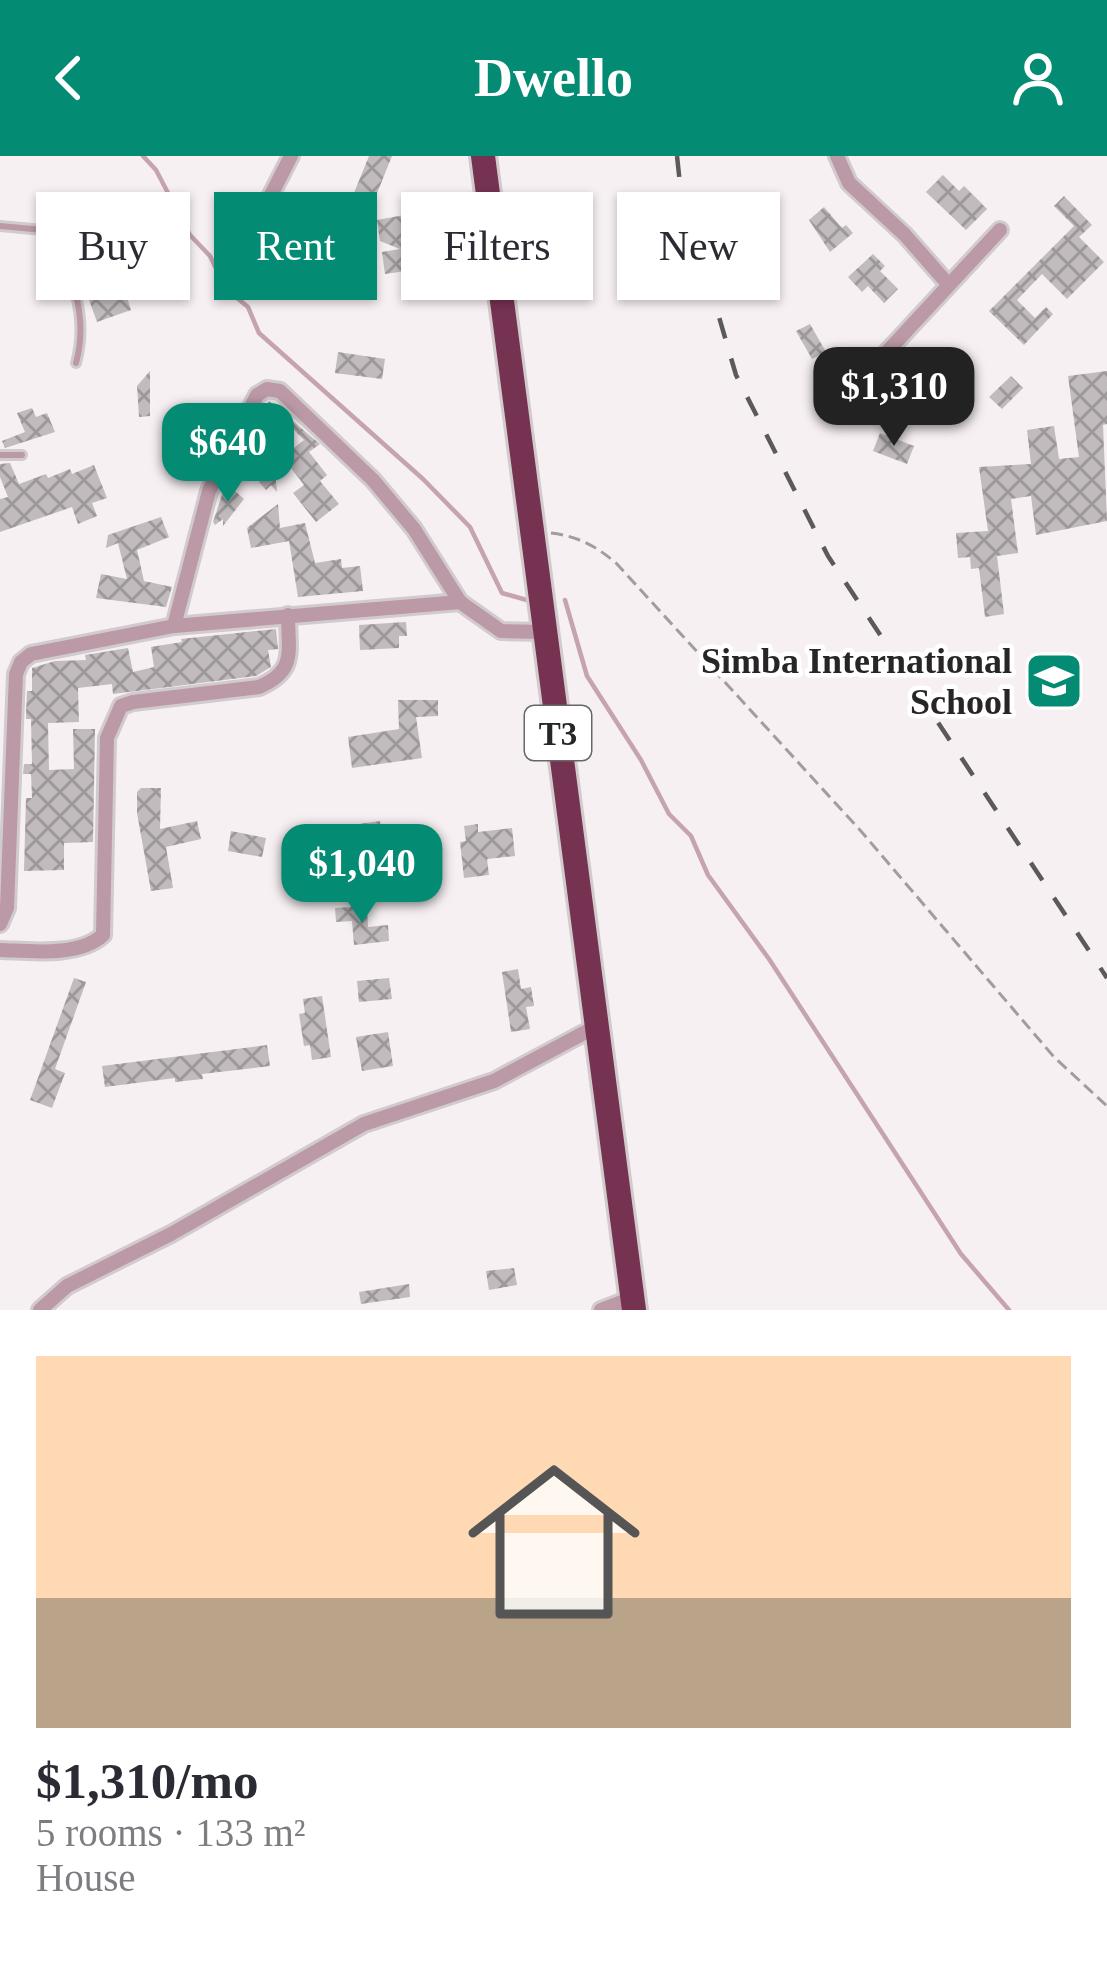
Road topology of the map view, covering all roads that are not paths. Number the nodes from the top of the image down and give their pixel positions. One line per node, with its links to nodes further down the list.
1 (291, 156): 4 (street)
2 (483, 156): 15 (highway, T3)
3 (837, 156): 7 (street)
4 (272, 192)
5 (0, 226): 8 (lane)
6 (1000, 230): 7 (street)
7 (947, 284): 9 (street)
8 (76, 362)
9 (858, 391)
10 (0, 455): 11 (lane)
11 (22, 455)
12 (460, 602): 13 (street); 14 (street); 15 (street)
13 (288, 615): 14 (street); 17 (street)
14 (174, 626): 16 (street)
15 (544, 632): 18 (highway, T3)
16 (0, 924)
17 (0, 950)
18 (597, 1026): 19 (highway, T3); 20 (street)
19 (633, 1304): 21 (street)
20 (40, 1310)
21 (601, 1310)

